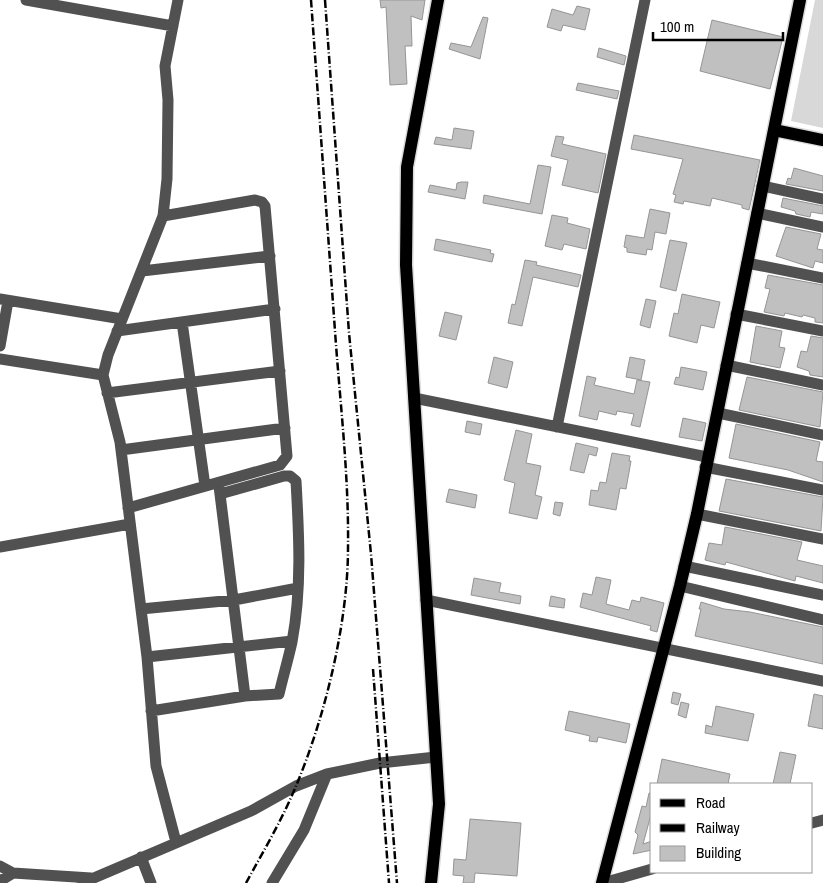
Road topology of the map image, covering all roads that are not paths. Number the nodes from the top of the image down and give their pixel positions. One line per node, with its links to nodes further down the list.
1 (26, 0): 6 (street)
2 (178, 0): 7 (street)
3 (438, 0): 34 (main road)
4 (645, 0): 36 (street)
5 (800, 0): 8 (main road)
6 (66, 3): 7 (street)
7 (173, 26): 13 (street)
8 (774, 130): 9 (main road); 10 (main road)
9 (823, 140)
10 (762, 186): 11 (street); 12 (main road)
11 (823, 199)
12 (757, 213): 14 (street); 16 (main road)
13 (163, 216): 15 (street); 17 (street)
14 (823, 227)
15 (270, 256): 17 (street); 20 (street)
16 (746, 263): 18 (street); 21 (main road)
17 (142, 271): 22 (street)
18 (823, 278)
19 (4, 300): 22 (street); 26 (street)
20 (275, 309): 23 (street); 29 (street)
21 (736, 314): 25 (street); 28 (main road)
22 (122, 319): 24 (street)
23 (182, 322): 24 (street); 31 (street)
24 (117, 331): 30 (street)
25 (823, 331)
26 (0, 346)
27 (0, 359): 30 (street)
28 (726, 365): 32 (street); 35 (main road)
29 (280, 371): 31 (street); 37 (street)
30 (102, 375): 33 (street)
31 (191, 383): 33 (street); 39 (street)
32 (823, 385)
33 (107, 393): 40 (street)
34 (414, 398): 36 (street); 55 (main road)
35 (718, 413): 38 (street); 41 (main road)
36 (558, 427): 41 (street)
37 (285, 428): 39 (street); 43 (street)
38 (823, 435)
39 (199, 440): 40 (street); 42 (street)
40 (121, 450): 45 (street)
41 (706, 462): 44 (street); 46 (main road)
42 (206, 486): 43 (street); 45 (street)
43 (220, 488): 52 (street); 54 (street)
44 (823, 490)
45 (128, 508): 47 (street)
46 (697, 514): 48 (street); 50 (main road)
47 (130, 524): 49 (street); 56 (street)
48 (823, 539)
49 (0, 547)
50 (684, 566): 51 (main road); 53 (street)
51 (680, 586): 57 (street); 60 (main road)
52 (298, 588): 54 (street); 58 (street)
53 (823, 595)
54 (234, 600): 56 (street); 59 (street)
55 (426, 600): 60 (street); 65 (main road)
56 (141, 609): 61 (street)
57 (823, 620)
58 (292, 641): 59 (street); 63 (street)
59 (239, 646): 61 (street); 63 (street)
60 (663, 649): 62 (street); 72 (main road)
61 (147, 657): 64 (street)
62 (823, 681)
63 (245, 696): 64 (street)
64 (150, 711): 67 (street)
65 (436, 757): 66 (street); 77 (main road)
66 (327, 774): 67 (street); 76 (street)
67 (176, 842): 68 (street)
68 (141, 857): 74 (street); 75 (street)
69 (0, 866): 71 (street)
70 (650, 869): 72 (street)
71 (13, 873): 73 (street); 74 (street)
72 (606, 880)
73 (0, 881)
74 (88, 881)
75 (151, 883)
76 (272, 883)
77 (431, 883)

